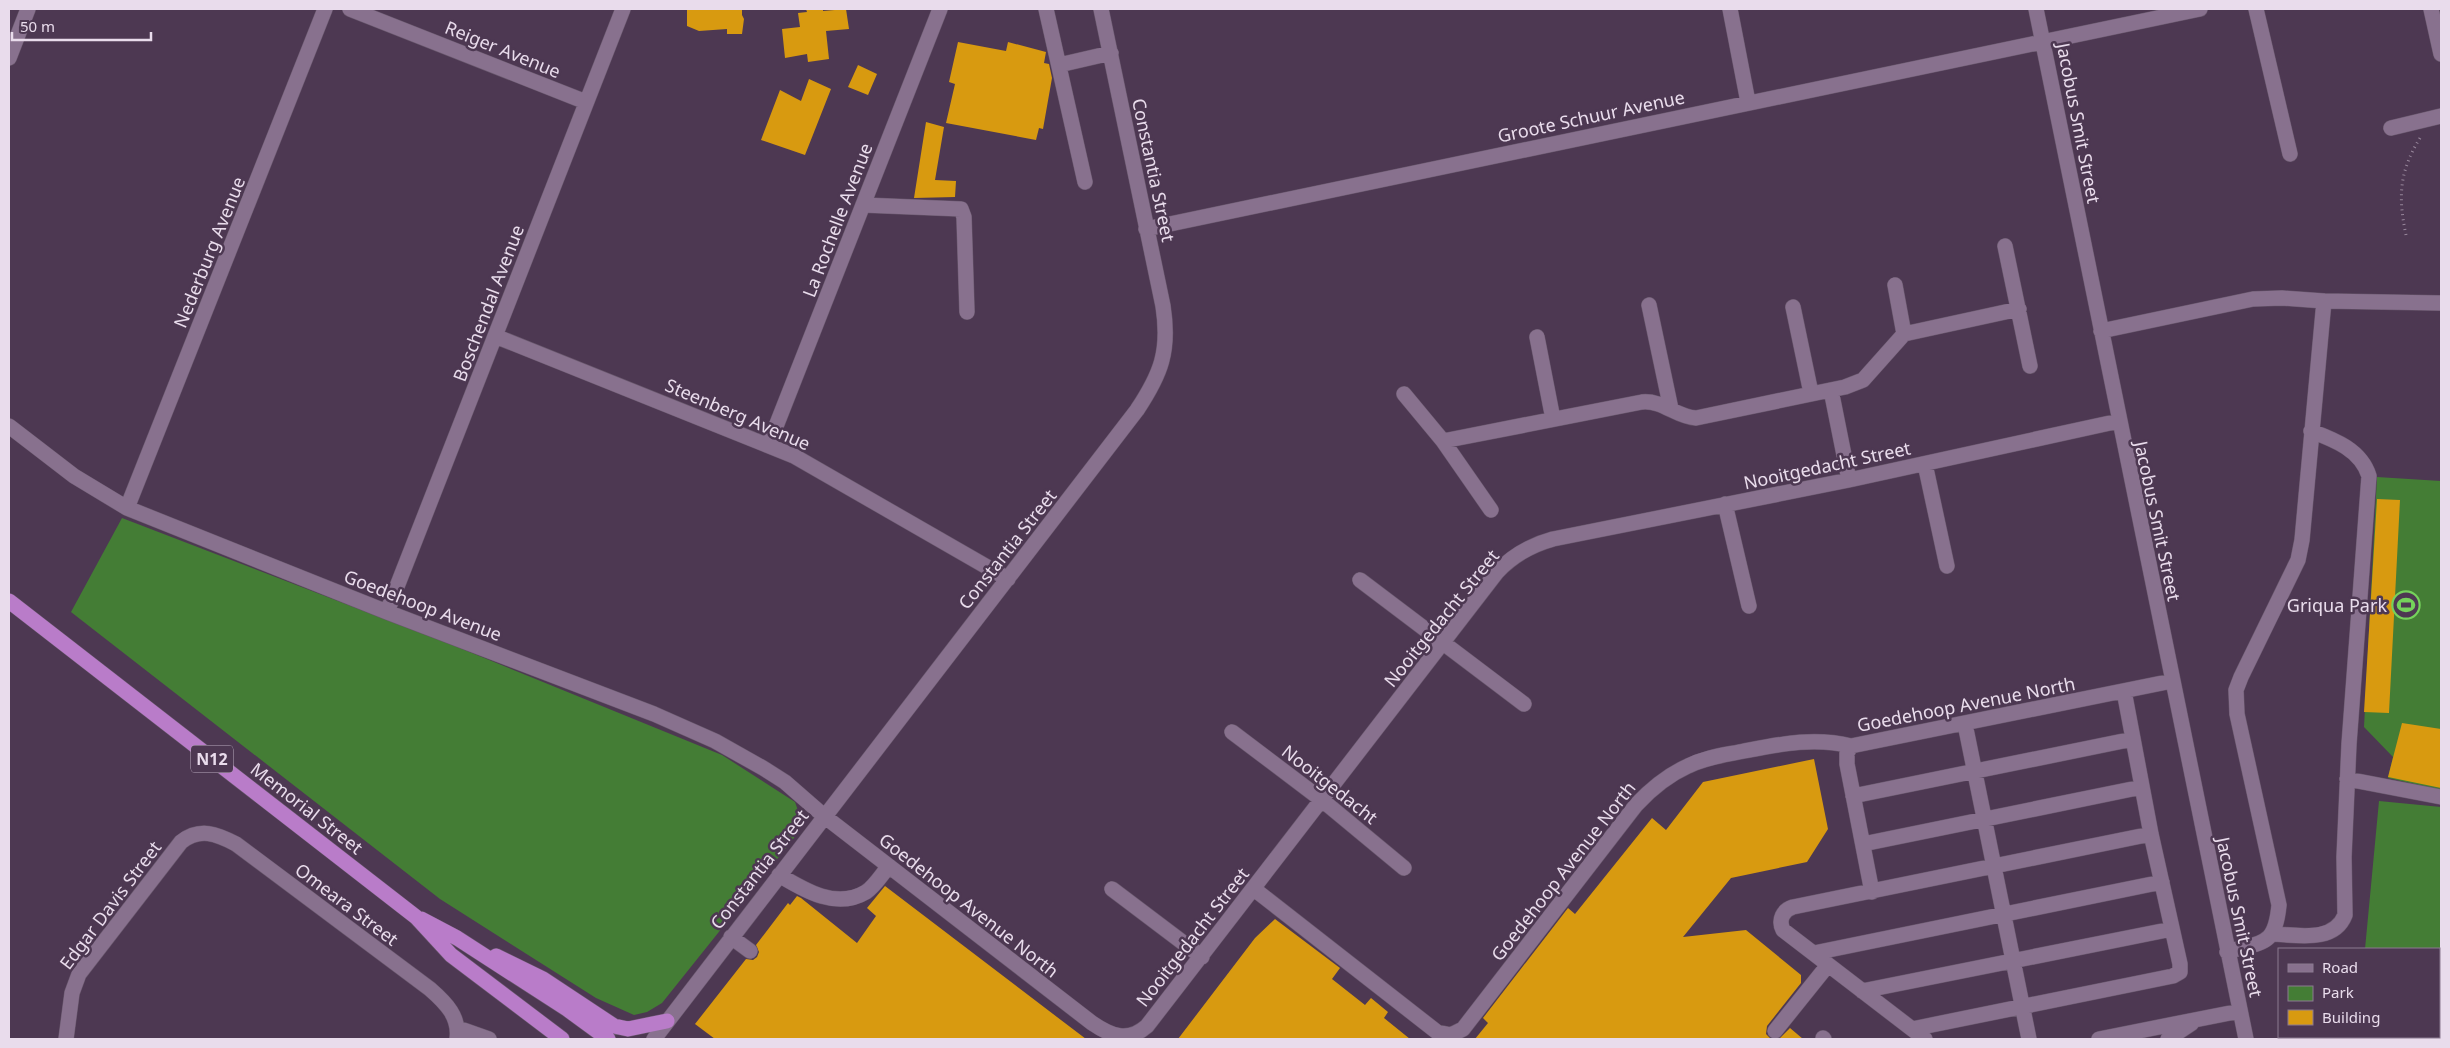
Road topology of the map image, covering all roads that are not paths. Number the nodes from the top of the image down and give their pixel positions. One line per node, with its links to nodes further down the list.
1 (28, 9): 16 (street)
2 (325, 9): 52 (street, Nederburg Avenue)
3 (350, 9): 18 (street, Reiger Avenue)
4 (623, 9): 18 (street, Boschendal Avenue)
5 (940, 9): 24 (street, La Rochelle Avenue)
6 (1046, 9): 17 (street)
7 (1101, 9): 14 (street, Constantia Street)
8 (1730, 9): 19 (street)
9 (2036, 9): 13 (street, Jacobus Smit Street)
10 (2200, 9): 13 (street, Groote Schuur Avenue)
11 (2256, 9): 22 (street)
12 (2431, 9): 15 (street)
13 (2044, 42): 19 (street, Groote Schuur Avenue); 34 (street, Jacobus Smit Street)
14 (1110, 54): 17 (street); 25 (street, Constantia Street)
15 (2441, 54)
16 (9, 58)
17 (1059, 65): 23 (street)
18 (586, 102): 36 (street, Boschendal Avenue)
19 (1748, 102): 25 (street, Groote Schuur Avenue)
20 (2436, 117): 21 (street)
21 (2391, 128)
22 (2290, 154)
23 (1085, 182)
24 (863, 205): 33 (street); 48 (street, La Rochelle Avenue)
25 (1146, 229): 55 (street, Constantia Street)
26 (2005, 246): 32 (street)
27 (1895, 285): 35 (street)
28 (2324, 301): 29 (street); 34 (street); 46 (street)
29 (2441, 303)
30 (1649, 305): 42 (street)
31 (1793, 307): 40 (street)
32 (2019, 310): 35 (street); 38 (street)
33 (967, 312)
34 (2101, 331): 44 (street, Jacobus Smit Street)
35 (1904, 334): 39 (street)
36 (495, 336): 48 (street, Steenberg Avenue); 59 (street, Boschendal Avenue)
37 (1537, 337): 43 (street)
38 (2030, 366)
39 (1831, 390): 40 (street); 50 (street)
40 (1811, 393): 42 (street)
41 (1404, 394): 47 (street)
42 (1671, 409): 43 (street)
43 (1553, 419): 47 (street)
44 (2119, 421): 49 (street, Nooitgedacht Street); 61 (street, Jacobus Smit Street)
45 (9, 426): 52 (street, Goedehoop Avenue)
46 (2311, 430): 69 (street); 90 (street)
47 (1443, 442): 53 (street)
48 (770, 444): 55 (street, Steenberg Avenue)
49 (1925, 464): 50 (street, Nooitgedacht Street); 54 (street)
50 (1849, 480): 51 (street, Nooitgedacht Street)
51 (1725, 504): 58 (street); 60 (street, Nooitgedacht Street)
52 (127, 508): 59 (street, Goedehoop Avenue)
53 (1491, 510)
54 (1946, 566)
55 (1008, 579): 74 (street, Constantia Street)
56 (1360, 580): 60 (street)
57 (9, 601): 88 (highway, Memorial Street / N12)
58 (1749, 606)
59 (387, 612): 74 (street, Goedehoop Avenue)
60 (1443, 643): 63 (street); 73 (street, Nooitgedacht Street)
61 (2172, 681): 62 (street, Goedehoop Avenue North); 93 (street, Jacobus Smit Street)
62 (2124, 691): 64 (street, Goedehoop Avenue North); 66 (street)
63 (1524, 704)
64 (1965, 724): 67 (street, Goedehoop Avenue North); 68 (street)
65 (1232, 732): 73 (street, Nooitgedacht)
66 (2133, 739): 68 (street); 70 (street)
67 (1851, 746): 71 (street); 108 (street, Goedehoop Avenue North)
68 (1975, 771): 71 (street); 75 (street)
69 (2348, 779): 72 (street); 90 (street)
70 (2142, 787): 75 (street); 77 (street)
71 (1853, 796): 78 (street)
72 (2441, 797)
73 (1322, 800): 81 (street, Nooitgedacht); 85 (street, Nooitgedacht Street)
74 (824, 816): 79 (street, Goedehoop Avenue North); 82 (street, Constantia Street)
75 (1984, 818): 78 (street); 80 (street)
76 (197, 833): 107 (street, Omeara Street); 109 (street, Edgar Davis Street)
77 (2151, 834): 80 (street); 83 (street)
78 (1863, 844): 86 (street)
79 (889, 866): 82 (street); 104 (street, Goedehoop Avenue North)
80 (1994, 867): 86 (street); 87 (street)
81 (1404, 868)
82 (779, 875): 91 (street, Constantia Street)
83 (2162, 882): 87 (street); 89 (street)
84 (1112, 889): 96 (street)
85 (1254, 889): 96 (street, Nooitgedacht Street); 108 (street, Goedehoop Avenue North)
86 (1872, 892): 95 (street)
87 (2003, 913): 95 (street); 97 (street)
88 (416, 917): 94 (highway, Memorial Street / N12); 111 (highway, Memorial Street / N12)
89 (2172, 929): 97 (street); 100 (street)
90 (2273, 934): 93 (street)
91 (731, 937): 92 (street); 103 (street, Constantia Street)
92 (750, 952)
93 (2227, 952): 101 (street, Jacobus Smit Street)
94 (480, 953): 103 (highway); 112 (highway, Memorial Street / N12)
95 (1814, 953): 98 (street)
96 (1202, 957): 104 (street, Nooitgedacht Street)
97 (2013, 960): 99 (street); 100 (street)
98 (1828, 965): 99 (street); 106 (street)
99 (1862, 991): 105 (street)
100 (2022, 1007): 105 (street); 115 (street)
101 (2240, 1011): 102 (street); 118 (street, Jacobus Smit Street)
102 (2197, 1020): 116 (street); 117 (street)
103 (668, 1021): 113 (street, Constantia Street)
104 (1092, 1023)
105 (1912, 1029): 114 (street)
106 (1775, 1031)
107 (458, 1033): 110 (street)
108 (1444, 1037)
109 (66, 1039)
110 (489, 1039)
111 (562, 1039)
112 (608, 1039)
113 (654, 1039)
114 (1925, 1039)
115 (2029, 1039)
116 (2099, 1039)
117 (2168, 1039)
118 (2246, 1039)

